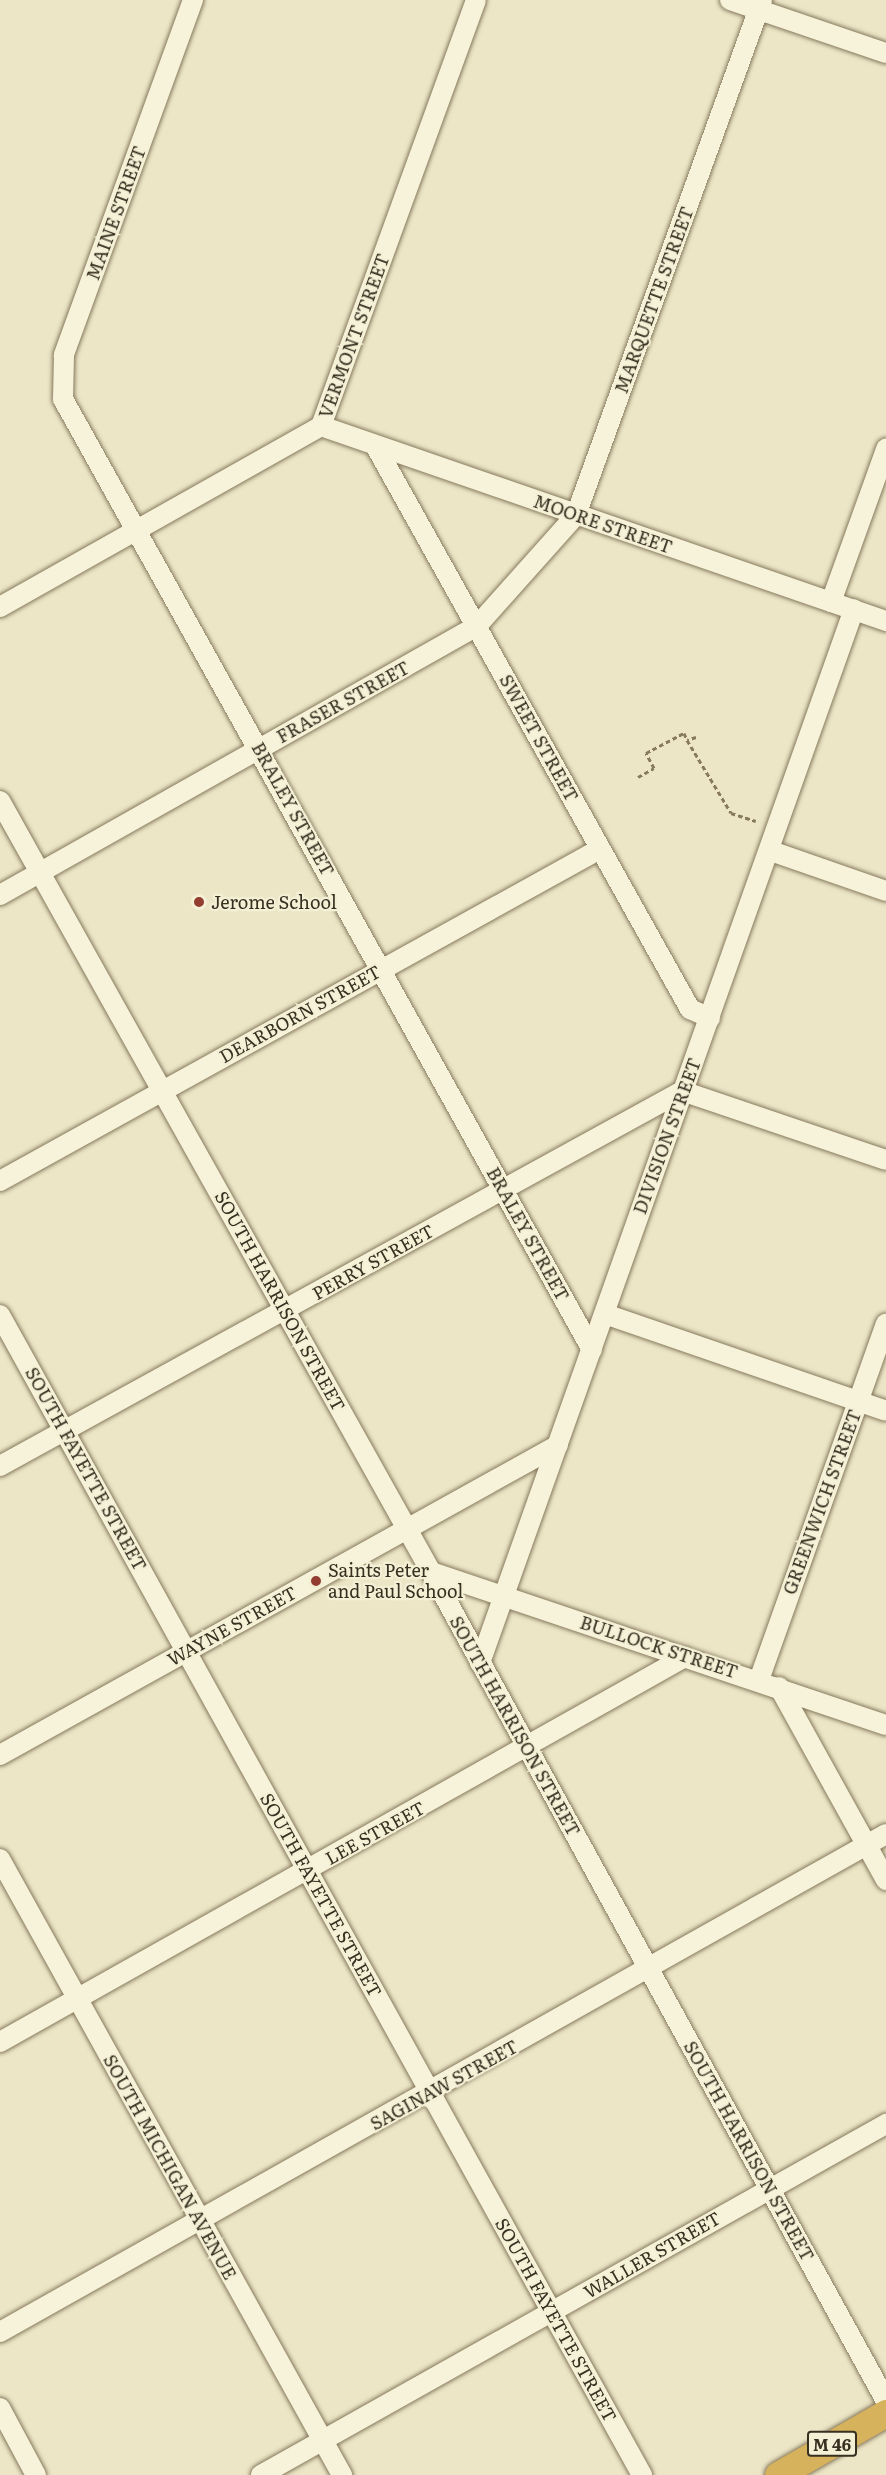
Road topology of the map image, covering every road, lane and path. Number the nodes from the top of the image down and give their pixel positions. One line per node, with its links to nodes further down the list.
1 (193, 0): 7 (street, MAINE STREET)
2 (476, 0): 6 (street, VERMONT STREET)
3 (730, 0): 4 (street)
4 (760, 5): 5 (street); 10 (street, MARQUETTE STREET)
5 (886, 53)
6 (321, 426): 8 (street, MOORE STREET); 11 (street, VERMONT STREET)
7 (77, 427): 11 (street, BRALEY STREET)
8 (376, 447): 10 (street, MOORE STREET); 17 (street, SWEET STREET)
9 (886, 449): 13 (street)
10 (576, 515): 12 (street, MARQUETTE STREET); 13 (street, MOORE STREET)
11 (136, 533): 14 (street, VERMONT STREET); 20 (street, BRALEY STREET)
12 (515, 581): 17 (street, FRASER STREET)
13 (831, 602): 15 (street, MOORE STREET)
14 (0, 607)
15 (854, 609): 16 (street, MOORE STREET); 25 (street, DIVISION STREET)
16 (886, 621)
17 (477, 626): 20 (street, FRASER STREET); 24 (street, SWEET STREET)
18 (696, 737): 19 (path)
19 (687, 740): 21 (path); 23 (path)
20 (260, 749): 26 (street, FRASER STREET); 29 (street, BRALEY STREET)
21 (638, 777)
22 (0, 801): 26 (street, SOUTH HARRISON STREET)
23 (756, 821)
24 (600, 849): 29 (street, DEARBORN STREET); 30 (street, SWEET STREET)
25 (771, 851): 27 (street); 30 (street, DIVISION STREET)
26 (40, 873): 28 (street, FRASER STREET); 31 (street, SOUTH HARRISON STREET)
27 (886, 891)
28 (0, 895)
29 (382, 969): 31 (street, DEARBORN STREET); 35 (street, BRALEY STREET)
30 (711, 1018): 32 (street, DIVISION STREET)
31 (162, 1090): 34 (street, DEARBORN STREET); 36 (street, SOUTH HARRISON STREET)
32 (682, 1091): 33 (street); 35 (street, PERRY STREET); 37 (street, DIVISION STREET)
33 (886, 1160)
34 (0, 1181)
35 (503, 1188): 36 (street, PERRY STREET); 40 (street, BRALEY STREET)
36 (286, 1311): 43 (street, PERRY STREET); 46 (street, SOUTH HARRISON STREET)
37 (605, 1314): 40 (street, DIVISION STREET); 41 (street)
38 (0, 1315): 43 (street, SOUTH FAYETTE STREET)
39 (886, 1324): 41 (street, GREENWICH STREET)
40 (592, 1350): 44 (street, DIVISION STREET)
41 (858, 1402): 42 (street); 52 (street, GREENWICH STREET)
42 (886, 1411)
43 (65, 1430): 45 (street, PERRY STREET); 49 (street, SOUTH FAYETTE STREET)
44 (558, 1444): 46 (street, WAYNE STREET); 48 (street, DIVISION STREET)
45 (0, 1466)
46 (406, 1528): 47 (street, SOUTH HARRISON STREET); 49 (street, WAYNE STREET)
47 (431, 1572): 48 (street, BULLOCK STREET); 51 (street, SOUTH HARRISON STREET)
48 (504, 1595): 50 (street, BULLOCK STREET); 51 (street, DIVISION STREET)
49 (186, 1651): 56 (street, WAYNE STREET); 60 (street, SOUTH FAYETTE STREET)
50 (685, 1657): 52 (street, BULLOCK STREET); 55 (street, LEE STREET)
51 (480, 1663): 55 (street, SOUTH HARRISON STREET)
52 (759, 1680): 53 (street, BULLOCK STREET)
53 (779, 1687): 54 (street, BULLOCK STREET); 58 (street)
54 (886, 1725)
55 (528, 1749): 60 (street, LEE STREET); 62 (street, SOUTH HARRISON STREET)
56 (0, 1755)
57 (886, 1834): 58 (street, SAGINAW STREET)
58 (867, 1845): 61 (street); 62 (street, SAGINAW STREET)
59 (0, 1859): 63 (street, SOUTH MICHIGAN AVENUE)
60 (307, 1870): 63 (street, LEE STREET); 65 (street, SOUTH FAYETTE STREET)
61 (886, 1880)
62 (649, 1969): 65 (street, SAGINAW STREET); 67 (street, SOUTH HARRISON STREET)
63 (76, 2000): 64 (street, LEE STREET); 68 (street, SOUTH MICHIGAN AVENUE)
64 (0, 2042)
65 (432, 2093): 68 (street, SAGINAW STREET); 69 (street, SOUTH FAYETTE STREET)
66 (886, 2124): 67 (street, WALLER STREET)
67 (769, 2188): 69 (street, WALLER STREET); 71 (street, SOUTH HARRISON STREET)
68 (201, 2222): 70 (street, SAGINAW STREET); 74 (street, SOUTH MICHIGAN AVENUE)
69 (552, 2312): 74 (street, WALLER STREET); 78 (street, SOUTH FAYETTE STREET)
70 (0, 2332)
71 (886, 2401)
72 (0, 2409): 75 (street)
73 (886, 2413): 79 (highway, M 46)
74 (322, 2441): 76 (street, WALLER STREET); 77 (street, SOUTH MICHIGAN AVENUE)
75 (36, 2475)
76 (261, 2475)
77 (342, 2475)
78 (642, 2475)
79 (778, 2475)

